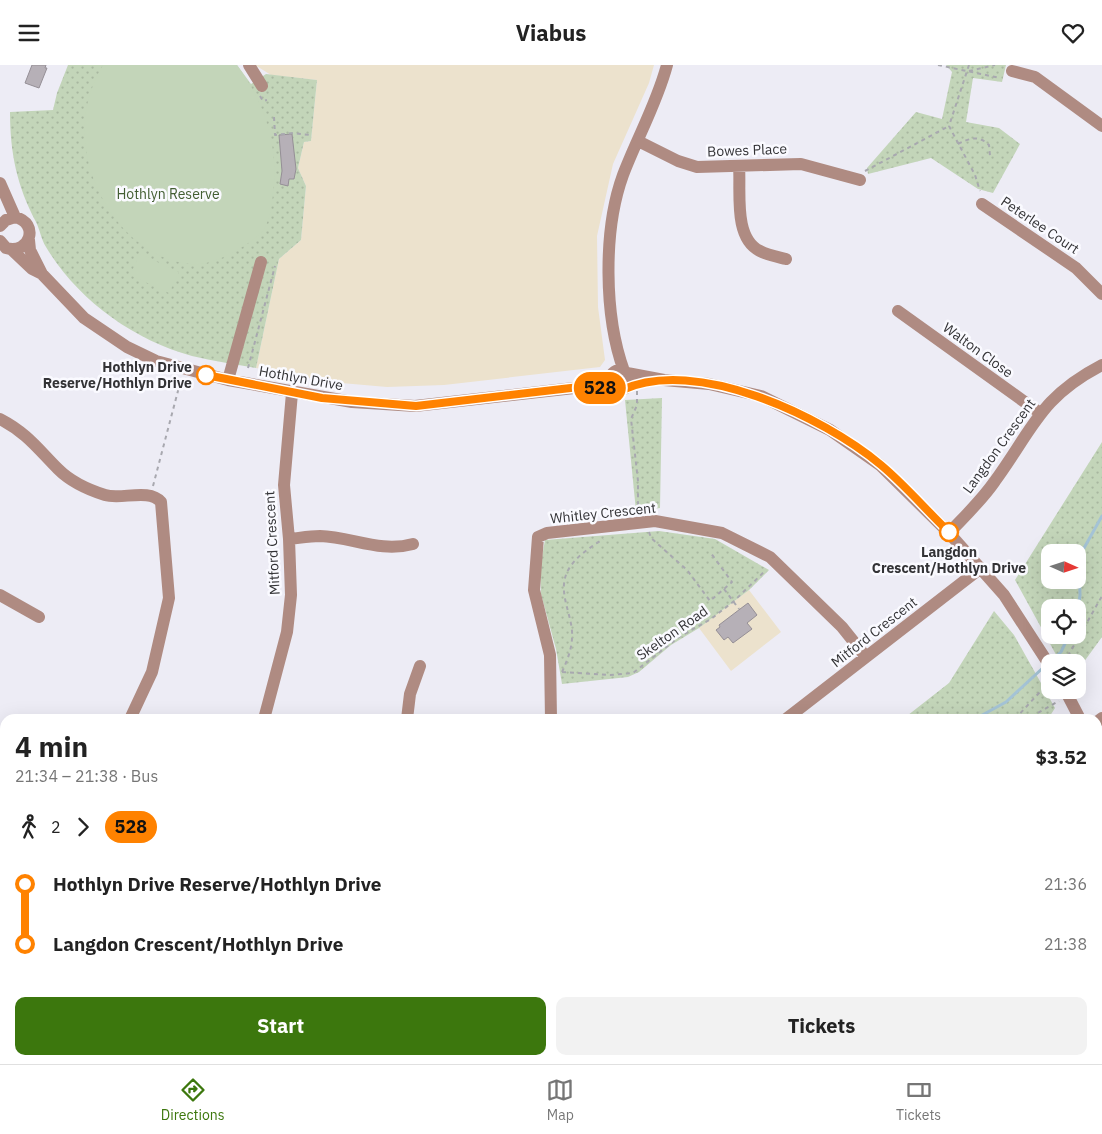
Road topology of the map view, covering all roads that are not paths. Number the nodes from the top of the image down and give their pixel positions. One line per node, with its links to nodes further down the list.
1 (248, 65): 4 (street)
2 (667, 65): 6 (street)
3 (1012, 71): 5 (street)
4 (262, 86)
5 (1102, 126)
6 (638, 141): 7 (street, Bowes Place); 22 (street)
7 (739, 166): 8 (street, Bowes Place); 15 (street)
8 (860, 180)
9 (0, 183): 11 (street)
10 (982, 204): 18 (street, Peterlee Court)
11 (16, 217): 12 (street); 13 (street, Hothlyn Drive)
12 (0, 226)
13 (29, 240): 14 (street); 17 (street, Hothlyn Drive)
14 (5, 247): 17 (street, Hothlyn Drive)
15 (786, 259)
16 (261, 262): 21 (street)
17 (42, 274): 21 (street, Hothlyn Drive)
18 (1102, 294)
19 (898, 311): 24 (street, Walton Close)
20 (1102, 365): 24 (street, Langdon Crescent)
21 (228, 380): 23 (street, Hothlyn Drive)
22 (624, 381): 23 (street, Hothlyn Drive); 26 (street, Hothlyn Drive)
23 (292, 393): 27 (street, Mitford Crescent)
24 (1040, 413): 26 (street, Langdon Crescent)
25 (0, 419): 36 (street)
26 (949, 533): 29 (street, Hothlyn Drive)
27 (289, 539): 28 (street); 37 (street, Mitford Crescent)
28 (413, 545)
29 (981, 568): 32 (street, Hothlyn Drive); 33 (street, Mitford Crescent)
30 (0, 595): 31 (street)
31 (39, 617)
32 (1042, 654)
33 (866, 657): 39 (street, Whitley Crescent); 40 (street, Mitford Crescent)
34 (420, 666): 38 (street)
35 (1066, 699): 41 (street)
36 (132, 714)
37 (265, 714)
38 (408, 714)
39 (551, 714)
40 (792, 714)
41 (1077, 714)

